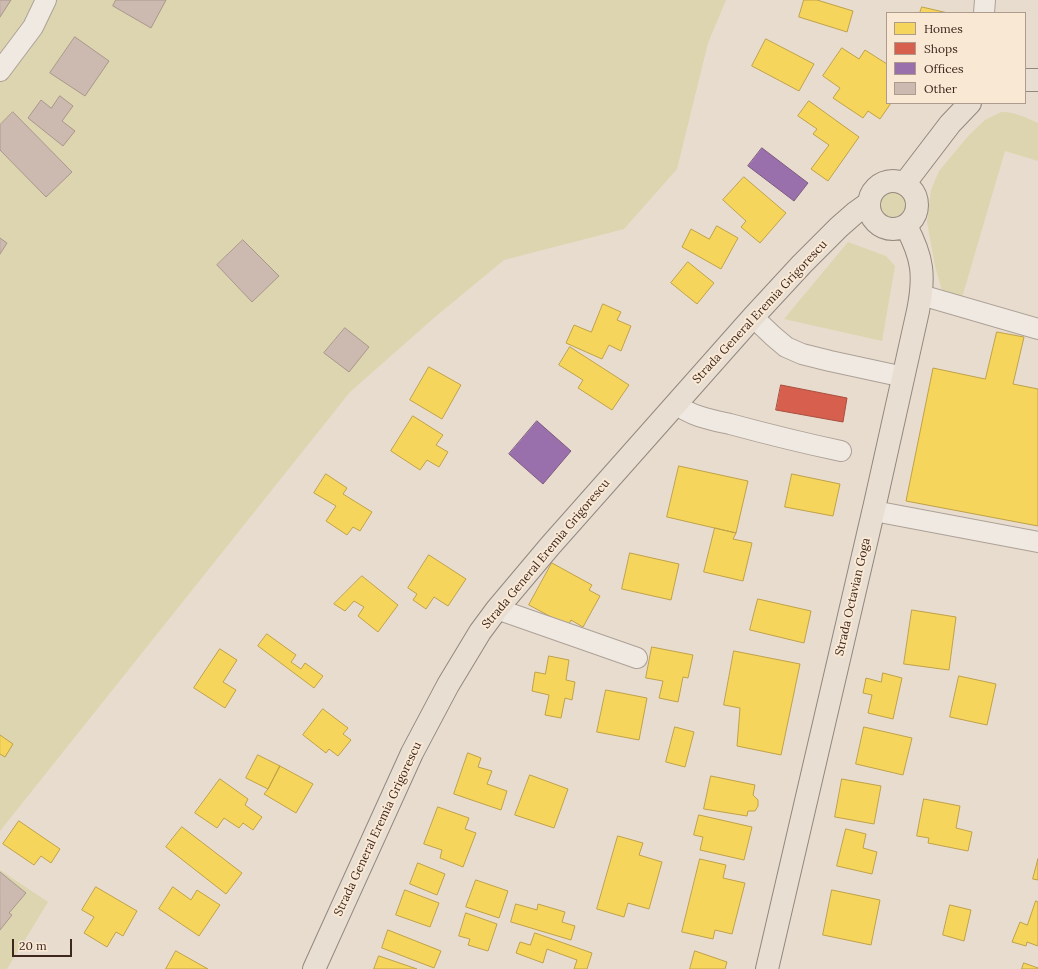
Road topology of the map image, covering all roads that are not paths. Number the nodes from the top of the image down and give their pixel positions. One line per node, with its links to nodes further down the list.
1 (46, 0): 4 (street)
2 (985, 0): 3 (street)
3 (984, 12)
4 (0, 71)
5 (1026, 80): 6 (main road)
6 (1038, 80)
7 (969, 104): 8 (main road)
8 (905, 183): 9 (main road); 10 (main road)
9 (869, 203): 10 (main road); 12 (main road, Strada General Eremia Grigorescu)
10 (906, 226): 11 (main road, Strada Octavian Goga)
11 (921, 295): 13 (street); 14 (main road, Strada Octavian Goga)
12 (753, 317): 14 (street); 15 (main road, Strada General Eremia Grigorescu)
13 (1038, 329)
14 (904, 377): 17 (main road, Strada Octavian Goga)
15 (676, 404): 16 (street); 19 (main road, Strada General Eremia Grigorescu)
16 (841, 451)
17 (874, 511): 18 (street); 22 (main road, Strada Octavian Goga)
18 (1038, 542)
19 (497, 609): 20 (street); 21 (main road, Strada General Eremia Grigorescu)
20 (637, 658)
21 (314, 969)
22 (767, 969)

